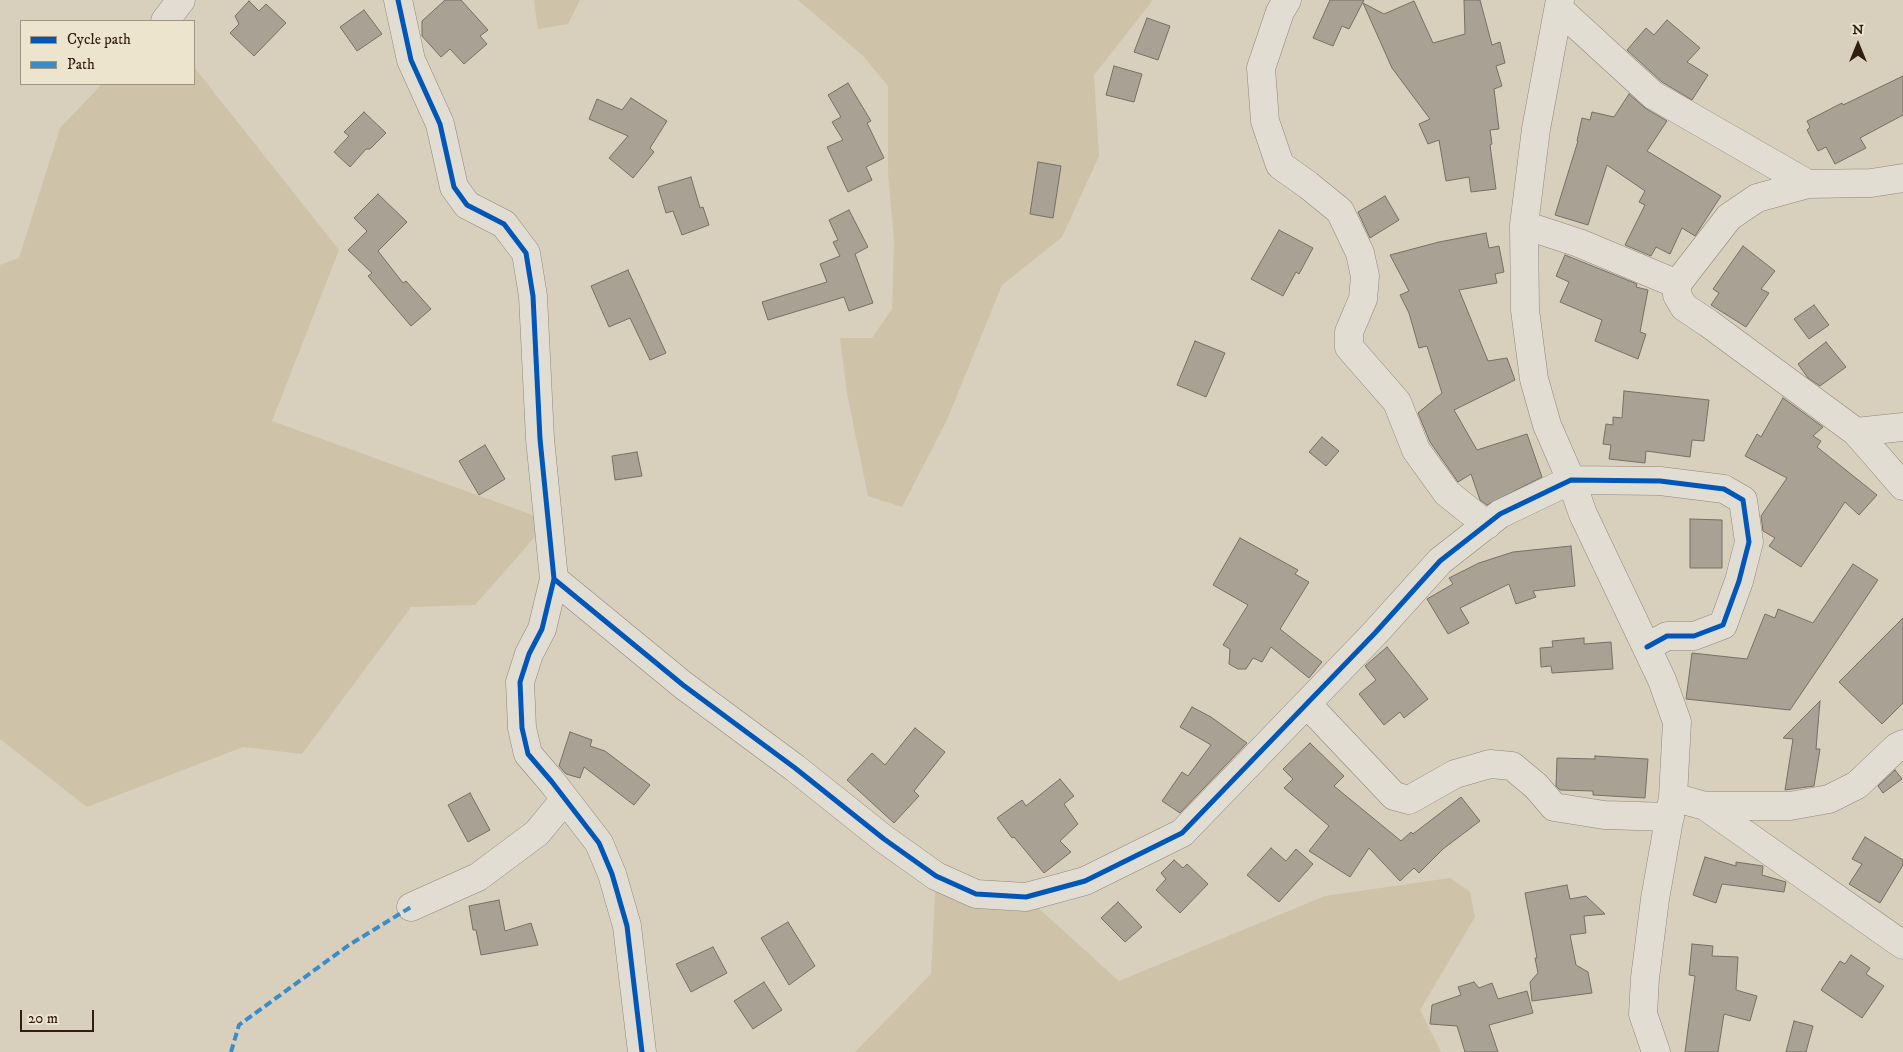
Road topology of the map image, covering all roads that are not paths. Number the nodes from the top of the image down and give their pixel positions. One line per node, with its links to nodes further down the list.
1 (181, 0): 5 (street)
2 (398, 0): 15 (street)
3 (1287, 0): 14 (street)
4 (1559, 4): 7 (street); 8 (street)
5 (166, 20)
6 (1903, 178): 7 (street)
7 (1808, 184): 9 (street)
8 (1524, 225): 9 (street); 12 (street)
9 (1677, 284): 11 (street)
10 (1903, 427): 11 (street)
11 (1856, 432): 13 (street)
12 (1571, 480): 14 (street); 16 (street); 16 (street)
13 (1903, 486)
14 (1486, 525): 17 (street)
15 (554, 579): 17 (street); 19 (street)
16 (1647, 646): 21 (street)
17 (1307, 704): 21 (street)
18 (1903, 744): 20 (street)
19 (565, 799): 22 (street); 24 (street)
20 (1705, 806): 21 (street); 23 (street)
21 (1672, 807): 25 (street)
22 (411, 907)
23 (1903, 945)
24 (642, 1052)
25 (1656, 1052)

